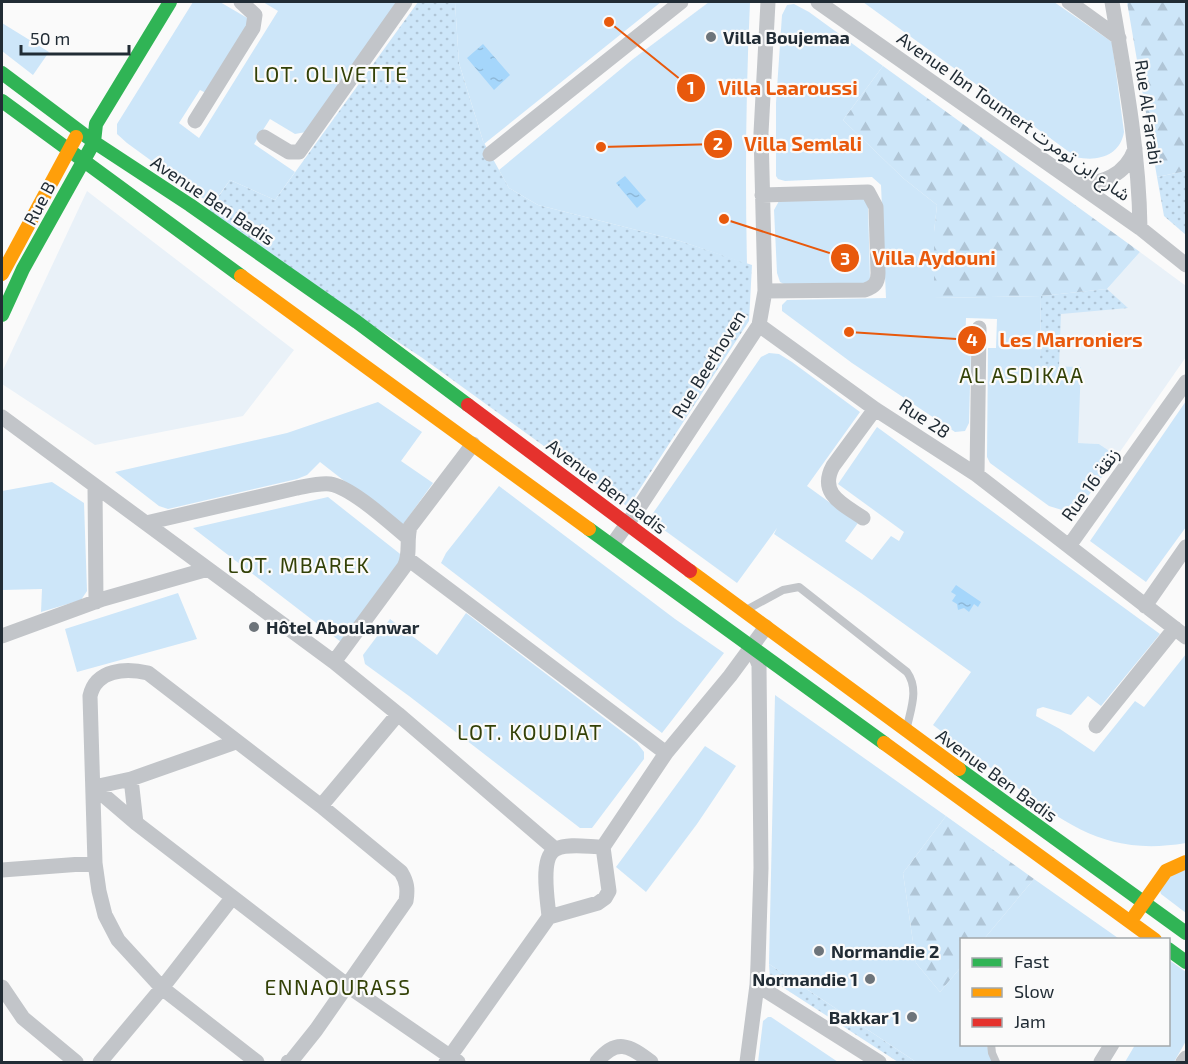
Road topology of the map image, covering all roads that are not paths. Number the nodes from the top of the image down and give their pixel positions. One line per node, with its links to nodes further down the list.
1 (170, 2): 13 (main road)
2 (241, 2): 12 (street)
3 (405, 2): 15 (street)
4 (681, 2): 19 (street)
5 (768, 2): 22 (street, Rue Beethoven)
6 (818, 2): 21 (street, Avenue Ibn Toumert شارع ابن تومرت)
7 (1069, 2): 9 (street)
8 (1112, 2): 9 (street, Rue Al Farabi)
9 (1119, 38): 18 (street, Rue Al Farabi)
10 (2, 73): 14 (main road, Avenue Ben Badis)
11 (2, 101): 17 (main road)
12 (195, 121)
13 (96, 124): 14 (main road); 16 (main road)
14 (80, 130): 16 (main road, Avenue Ben Badis); 17 (main road, Rue B)
15 (264, 136)
16 (94, 142): 20 (main road, Rue B); 38 (main road, Avenue Ben Badis)
17 (67, 149): 20 (main road); 25 (main road, Rue B)
18 (1136, 149): 21 (street); 23 (street, Rue Al Farabi)
19 (490, 154)
20 (83, 160): 27 (main road, Rue B); 33 (main road)
21 (1074, 182): 23 (street, Avenue Ibn Toumert شارع ابن تومرت)
22 (762, 195): 26 (street, Rue Beethoven); 26 (street)
23 (1140, 228): 24 (street, Avenue Ibn Toumert شارع ابن تومرت)
24 (1186, 265)
25 (2, 274)
26 (765, 291): 28 (street, Rue Beethoven)
27 (2, 315)
28 (759, 325): 31 (street, Rue 28); 38 (street, Rue Beethoven)
29 (980, 328): 34 (street)
30 (1186, 382): 41 (street, Rue 16 زنقة)
31 (875, 409): 34 (street, Rue 28); 36 (street)
32 (2, 417): 35 (street)
33 (473, 444): 39 (street); 40 (main road)
34 (977, 475): 41 (street, Rue 28)
35 (95, 486): 37 (street); 45 (street)
36 (863, 518)
37 (146, 523): 39 (street); 44 (street)
38 (628, 524): 40 (street, Rue Beethoven); 47 (main road, Avenue Ben Badis)
39 (407, 537): 43 (street)
40 (612, 545): 51 (main road)
41 (1069, 546): 46 (street, Rue 16 زنقة)
42 (1186, 547): 46 (street)
43 (408, 559): 52 (street); 57 (street)
44 (208, 568): 45 (street); 52 (street)
45 (96, 602): 50 (street)
46 (1145, 606): 49 (street, Rue 16 زنقة)
47 (744, 611): 48 (main road, Avenue Ben Badis); 55 (lane)
48 (766, 627): 51 (street); 55 (main road, Avenue Ben Badis)
49 (1181, 632): 54 (street)
50 (2, 636)
51 (752, 647): 57 (street); 70 (main road); 76 (street)
52 (334, 662): 53 (street)
53 (398, 714): 60 (street); 63 (street)
54 (1096, 726)
55 (906, 730): 68 (main road, Avenue Ben Badis)
56 (236, 742): 58 (street); 59 (street); 60 (street)
57 (666, 753): 62 (street)
58 (131, 779): 59 (street); 61 (street)
59 (94, 787): 61 (street); 65 (street)
60 (321, 806): 77 (street)
61 (136, 823): 67 (street)
62 (603, 847): 63 (street); 69 (street)
63 (555, 849): 69 (street)
64 (1186, 862): 68 (main road)
65 (95, 863): 66 (street); 79 (street)
66 (2, 870)
67 (232, 898): 77 (street); 79 (street)
68 (1144, 902): 70 (main road); 71 (main road, Avenue Ben Badis)
69 (549, 917): 83 (street)
70 (1130, 921): 72 (street); 73 (main road)
71 (1186, 933)
72 (1138, 938)
73 (1154, 938)
74 (1170, 950): 75 (main road)
75 (1186, 962)
76 (757, 985): 90 (street); 91 (street)
77 (348, 986): 83 (street); 87 (street)
78 (2, 987): 84 (street)
79 (162, 988): 85 (street); 86 (street)
80 (991, 1046): 92 (lane)
81 (1111, 1046): 93 (street)
82 (1186, 1058): 94 (street)
83 (452, 1060)
84 (76, 1062)
85 (100, 1062)
86 (257, 1062)
87 (288, 1062)
88 (597, 1062): 89 (street)
89 (651, 1062)
90 (747, 1062)
91 (879, 1062)
92 (996, 1062)
93 (1101, 1062)
94 (1183, 1062)

